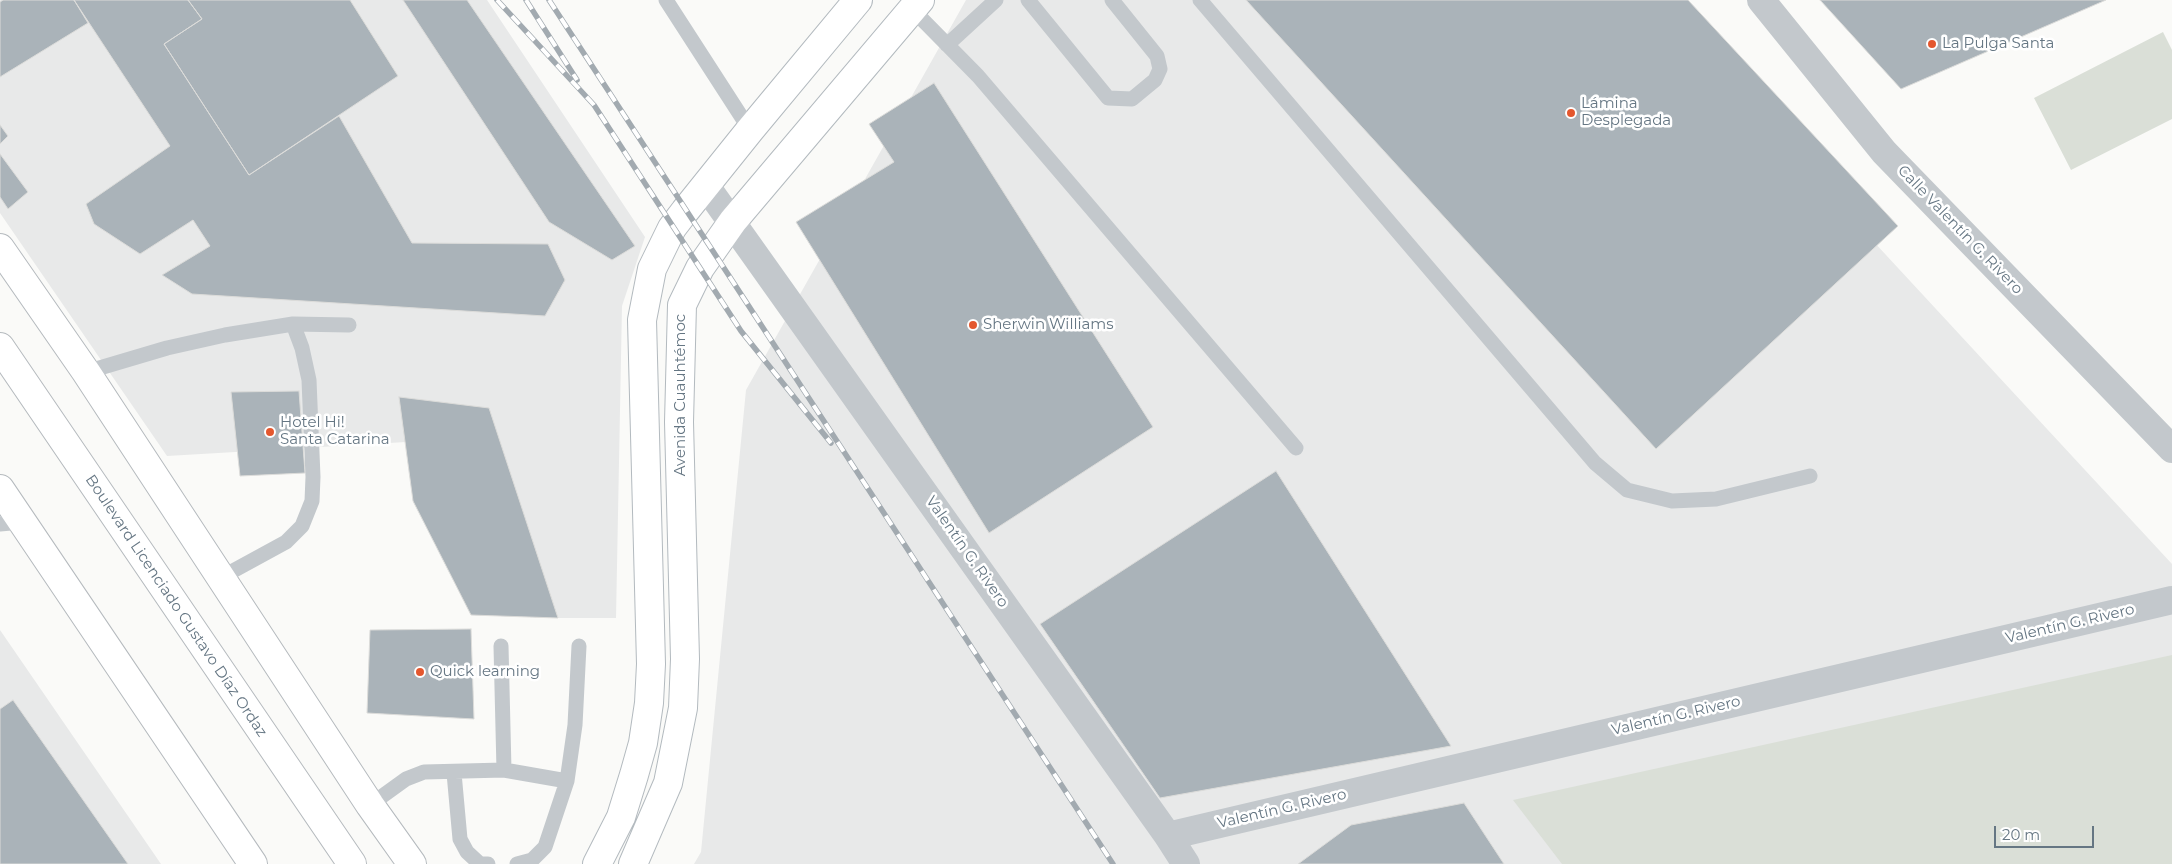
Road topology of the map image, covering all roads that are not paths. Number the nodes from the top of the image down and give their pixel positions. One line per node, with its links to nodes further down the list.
1 (666, 0): 10 (lane)
2 (858, 0): 10 (main road)
3 (996, 0): 9 (lane)
4 (1028, 0): 5 (lane)
5 (1112, 0)
6 (1200, 0): 20 (lane)
7 (1761, 0): 19 (street, Calle Valentín G. Rivero)
8 (912, 3): 9 (lane); 12 (main road, Avenida Cuauhtémoc)
9 (947, 45): 18 (lane)
10 (750, 130): 11 (main road)
11 (706, 186): 12 (street, Valentín G. Rivero); 37 (main road)
12 (733, 221): 31 (street, Valentín G. Rivero); 38 (main road, Avenida Cuauhtémoc)
13 (0, 248): 17 (main road)
14 (293, 324): 15 (lane); 17 (lane); 23 (lane)
15 (349, 325)
16 (0, 347): 33 (main road, Boulevard Licenciado Gustavo Díaz Ordaz)
17 (86, 372): 23 (main road)
18 (1296, 448)
19 (2172, 449)
20 (1810, 476)
21 (0, 489): 22 (main road)
22 (11, 523): 32 (main road)
23 (220, 578): 30 (main road)
24 (2172, 600): 31 (street, Valentín G. Rivero)
25 (501, 646): 27 (lane)
26 (579, 646): 29 (lane)
27 (504, 770): 28 (lane); 29 (lane)
28 (454, 773): 30 (lane); 35 (lane)
29 (566, 781): 36 (lane)
30 (370, 805): 34 (main road)
31 (1168, 836): 39 (street)
32 (252, 860)
33 (352, 864)
34 (412, 864)
35 (488, 864)
36 (517, 864)
37 (597, 864)
38 (633, 864)
39 (1186, 864)

